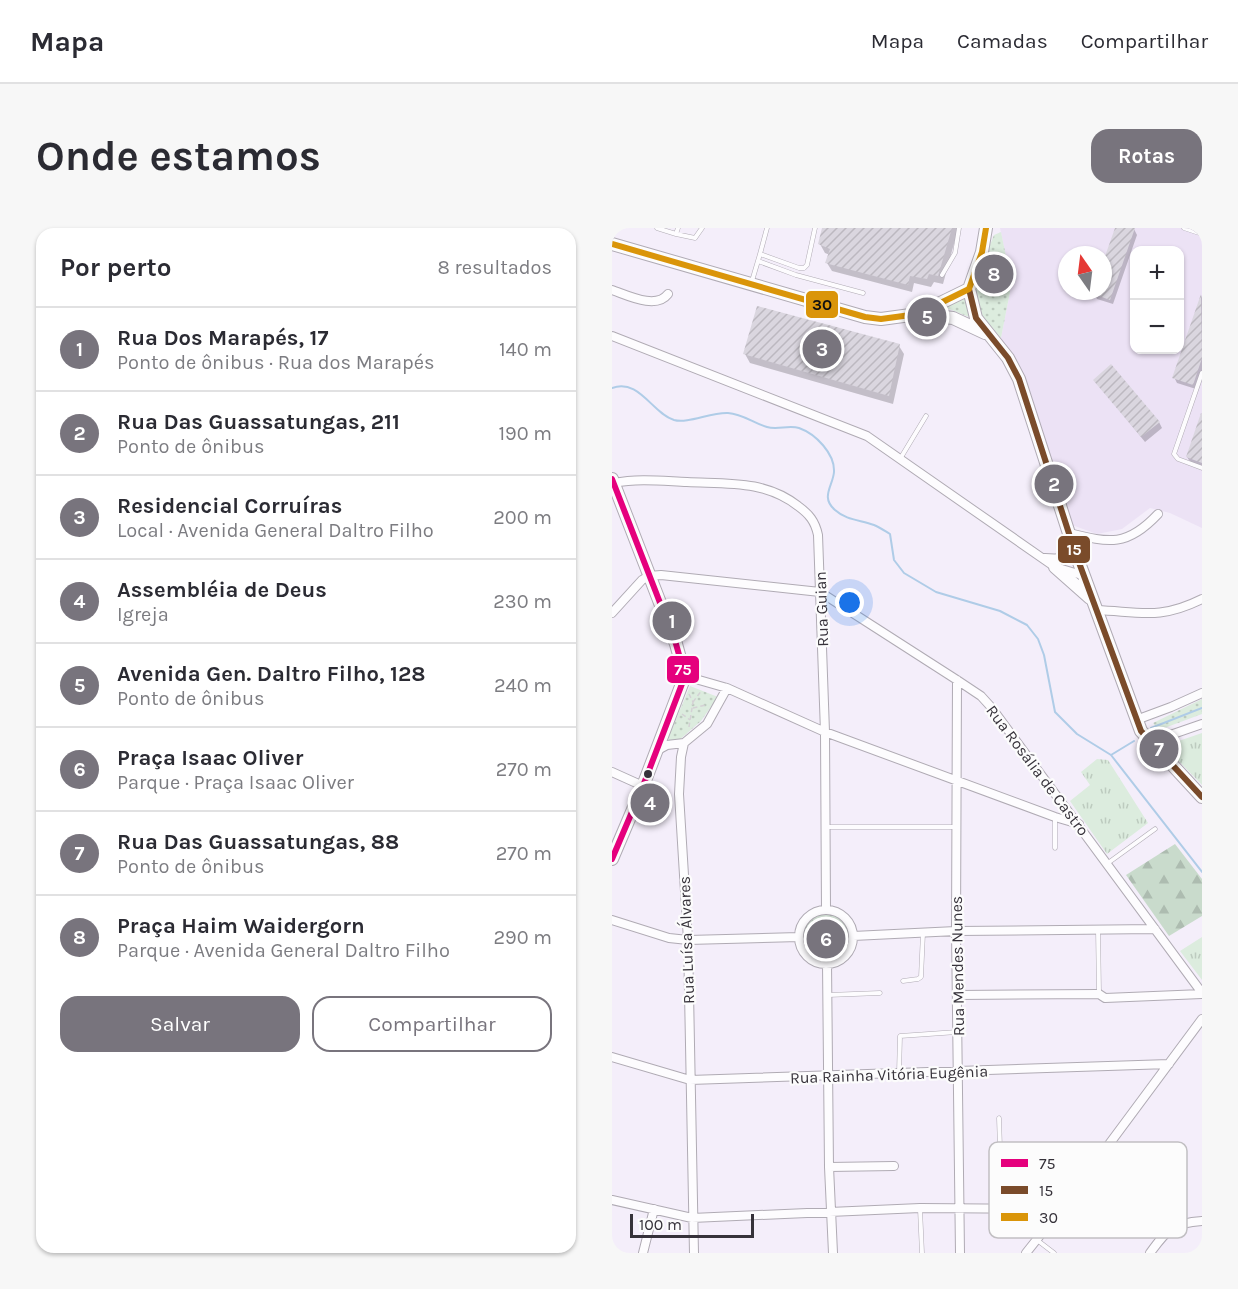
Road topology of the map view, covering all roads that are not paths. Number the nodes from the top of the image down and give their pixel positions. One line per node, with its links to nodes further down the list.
1 (657, 228): 9 (lane)
2 (678, 228): 9 (lane)
3 (702, 228): 9 (lane)
4 (767, 228): 12 (lane)
5 (816, 228): 12 (lane)
6 (959, 228): 14 (lane)
7 (986, 228): 16 (street)
8 (1184, 228): 10 (lane)
9 (676, 234)
10 (1202, 234)
11 (612, 244): 15 (street)
12 (760, 254): 13 (lane)
13 (758, 261): 15 (lane); 18 (lane)
14 (942, 275)
15 (751, 284): 20 (street)
16 (969, 289): 20 (street); 22 (street)
17 (612, 290): 19 (street)
18 (863, 292)
19 (668, 294)
20 (918, 314): 22 (street)
21 (612, 336): 25 (street)
22 (990, 336): 29 (street)
23 (1202, 373): 26 (lane)
24 (926, 416): 25 (lane)
25 (900, 459): 31 (street)
26 (1202, 468)
27 (613, 482): 33 (street); 35 (street, Rua Guian)
28 (1158, 514): 29 (street)
29 (1069, 533): 30 (street)
30 (1074, 549): 31 (street); 34 (street)
31 (1044, 558): 32 (street)
32 (1055, 567): 34 (street); 37 (street)
33 (649, 576): 35 (street, Rua Rosália de Castro); 38 (street); 39 (street)
34 (1084, 576): 37 (street)
35 (820, 592): 40 (street, Rua Rosália de Castro); 45 (street, Rua Guian)
36 (1202, 599): 37 (street)
37 (1095, 605): 43 (street)
38 (612, 613)
39 (684, 679): 41 (street); 48 (street)
40 (957, 680): 50 (street, Rua Mendes Nunes); 54 (street, Rua Rosália de Castro)
41 (727, 688): 45 (street); 47 (street)
42 (1202, 693): 43 (street)
43 (1136, 720): 46 (street)
44 (1202, 724): 46 (street)
45 (825, 732): 50 (street); 55 (street, Rua Guian)
46 (1150, 742): 52 (street)
47 (684, 743): 48 (street); 69 (street, Rua Luísa Álvares)
48 (656, 751): 51 (street)
49 (612, 772): 51 (street)
50 (957, 781): 53 (street); 56 (street, Rua Mendes Nunes)
51 (643, 786): 59 (street)
52 (1202, 797)
53 (1055, 817): 54 (street); 58 (lane)
54 (1079, 824): 60 (street, Rua Rosália de Castro)
55 (826, 827): 56 (lane); 61 (street, Rua Guian)
56 (956, 827): 65 (street, Rua Mendes Nunes)
57 (1155, 829): 60 (lane)
58 (1055, 848)
59 (612, 859)
60 (1108, 863): 64 (street, Rua Rosália de Castro)
61 (826, 910): 67 (street); 68 (street)
62 (612, 920): 69 (street)
63 (1098, 928): 64 (street); 65 (street); 75 (lane)
64 (1155, 929): 73 (street, Rua Rosália de Castro)
65 (956, 931): 66 (street); 74 (street, Rua Mendes Nunes)
66 (923, 932): 67 (street); 71 (lane)
67 (853, 936): 70 (street)
68 (799, 937): 69 (street); 70 (street)
69 (688, 940): 84 (street, Rua Luísa Álvares)
70 (827, 963): 76 (street)
71 (903, 981)
72 (880, 993): 76 (lane)
73 (1202, 993): 75 (street)
74 (957, 994): 75 (street); 78 (street, Rua Mendes Nunes)
75 (1099, 994)
76 (827, 995): 83 (street)
77 (1202, 1019): 80 (street)
78 (957, 1032): 81 (street, Rua Mendes Nunes); 82 (lane)
79 (612, 1057): 84 (street, Rua Rainha Vitória Eugênia)
80 (1169, 1064): 81 (street, Rua Rainha Vitória Eugênia); 87 (street)
81 (959, 1071): 82 (street, Rua Rainha Vitória Eugênia); 92 (street, Rua Mendes Nunes)
82 (898, 1073): 83 (street, Rua Rainha Vitória Eugênia)
83 (828, 1076): 84 (street, Rua Rainha Vitória Eugênia); 89 (street)
84 (690, 1080): 96 (street, Rua Luísa Álvares)
85 (999, 1118): 86 (lane)
86 (1000, 1142)
87 (1111, 1142)
88 (894, 1166): 89 (street)
89 (829, 1167): 95 (street)
90 (612, 1200): 94 (street)
91 (920, 1208): 92 (street); 95 (street); 104 (lane)
92 (960, 1208): 93 (street); 105 (street, Rua Mendes Nunes)
93 (989, 1208)
94 (654, 1209): 96 (street); 101 (street)
95 (832, 1212): 96 (street); 103 (street)
96 (692, 1218): 102 (street, Rua Luísa Álvares)
97 (1202, 1221): 98 (street)
98 (1187, 1222)
99 (1162, 1238): 108 (street)
100 (1036, 1239): 106 (street); 107 (lane)
101 (643, 1253)
102 (694, 1253)
103 (833, 1253)
104 (922, 1253)
105 (960, 1253)
106 (1026, 1253)
107 (1054, 1253)
108 (1150, 1253)

